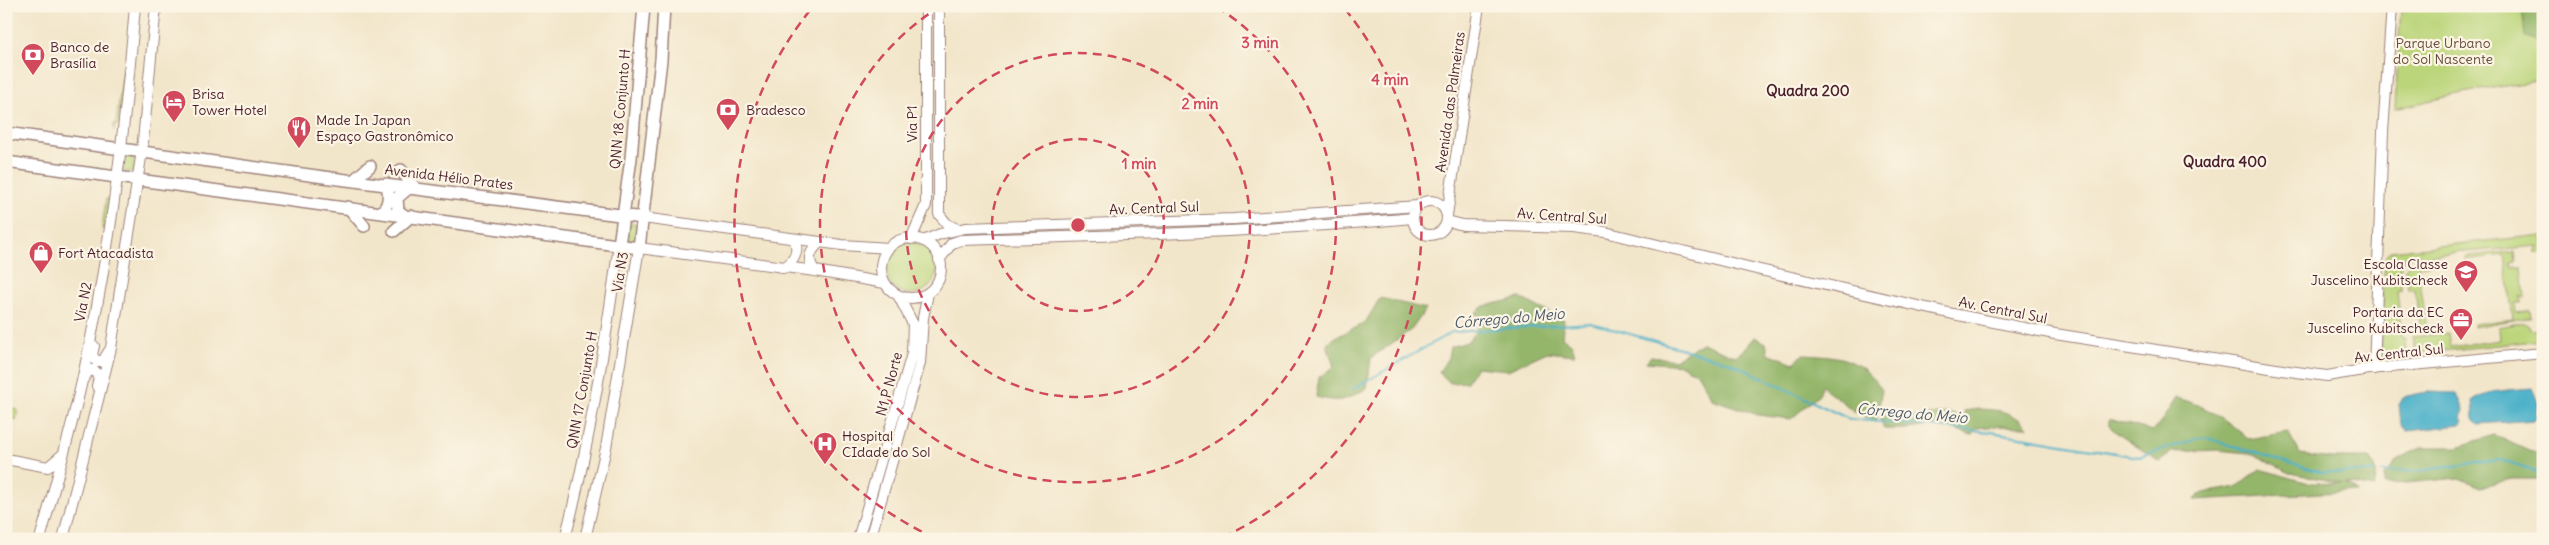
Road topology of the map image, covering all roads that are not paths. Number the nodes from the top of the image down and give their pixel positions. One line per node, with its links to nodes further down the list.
1 (135, 6): 16 (main road, Via N2)
2 (156, 6): 17 (main road)
3 (644, 6): 31 (main road, QNN 18 Conjunto H)
4 (658, 6): 10 (main road)
5 (664, 6): 10 (main road, Via N3)
6 (926, 6): 11 (main road, Via P1)
7 (939, 6): 12 (main road, Via P1)
8 (1479, 6): 26 (main road, Avenida das Palmeiras)
9 (2392, 6): 55 (main road)
10 (657, 84): 32 (main road, Via N3)
11 (926, 118): 12 (main road); 15 (main road, Via P1)
12 (938, 120): 14 (main road, Via P1)
13 (6, 134): 16 (main road, Avenida Hélio Prates)
14 (939, 143): 15 (main road); 36 (main road, Via P1)
15 (926, 144): 39 (main road, Via P1)
16 (120, 148): 17 (main road, Avenida Hélio Prates); 21 (main road, Via N2)
17 (142, 151): 22 (main road); 23 (main road, Avenida Hélio Prates)
18 (6, 162): 21 (main road)
19 (370, 166): 23 (main road)
20 (401, 170): 25 (main road)
21 (117, 178): 22 (main road); 48 (main road, Via N2)
22 (138, 180): 28 (main road); 53 (main road)
23 (354, 180): 24 (main road, Avenida Hélio Prates)
24 (387, 184): 25 (main road, Avenida Hélio Prates); 29 (main road)
25 (412, 187): 30 (main road); 31 (main road, Avenida Hélio Prates)
26 (1445, 203): 27 (main road, Av. Central Sul); 34 (main road, Avenida das Palmeiras)
27 (1418, 206): 33 (main road); 36 (main road, Av. Central Sul)
28 (348, 207): 29 (main road); 35 (main road)
29 (381, 212): 30 (main road)
30 (408, 215): 37 (main road); 42 (main road)
31 (623, 215): 32 (main road, Avenida Hélio Prates); 42 (main road, Via N3)
32 (643, 218): 38 (main road, Avenida Hélio Prates); 43 (main road, Via N3)
33 (1413, 218): 34 (main road, Av. Central Sul); 45 (main road, Av. Central Sul)
34 (1446, 221): 55 (main road, Av. Central Sul)
35 (364, 226)
36 (957, 229): 40 (main road, Av. Central Sul)
37 (394, 230)
38 (794, 239): 41 (main road, Avenida Hélio Prates); 46 (main road)
39 (911, 239): 40 (main road); 44 (main road)
40 (923, 241): 45 (main road)
41 (820, 242): 44 (main road, Avenida Hélio Prates); 47 (main road)
42 (619, 246): 43 (main road); 52 (main road, QNN 17 Conjunto H)
43 (639, 248): 46 (main road); 57 (main road, Via N3)
44 (889, 248): 49 (main road)
45 (939, 260): 50 (main road)
46 (783, 268): 47 (main road)
47 (815, 271): 49 (main road)
48 (102, 273): 53 (main road); 56 (main road, Via N2)
49 (885, 283): 51 (main road)
50 (928, 293): 51 (main road); 67 (main road, N1 P Norte)
51 (898, 295): 66 (main road, N1 P Norte)
52 (606, 338): 57 (main road); 61 (main road, QNN 17 Conjunto H)
53 (110, 348): 60 (main road)
54 (2543, 353): 55 (main road, Av. Central Sul)
55 (2374, 369)
56 (82, 382): 58 (main road, Via N2); 60 (main road)
57 (606, 448): 65 (main road, Via N3)
58 (64, 452): 59 (main road); 62 (main road, Via N2)
59 (6, 459)
60 (84, 463): 63 (main road)
61 (583, 466): 64 (main road, QNN 17 Conjunto H); 65 (main road)
62 (40, 539)
63 (63, 539)
64 (565, 539)
65 (584, 539)
66 (858, 539)
67 (870, 539)

